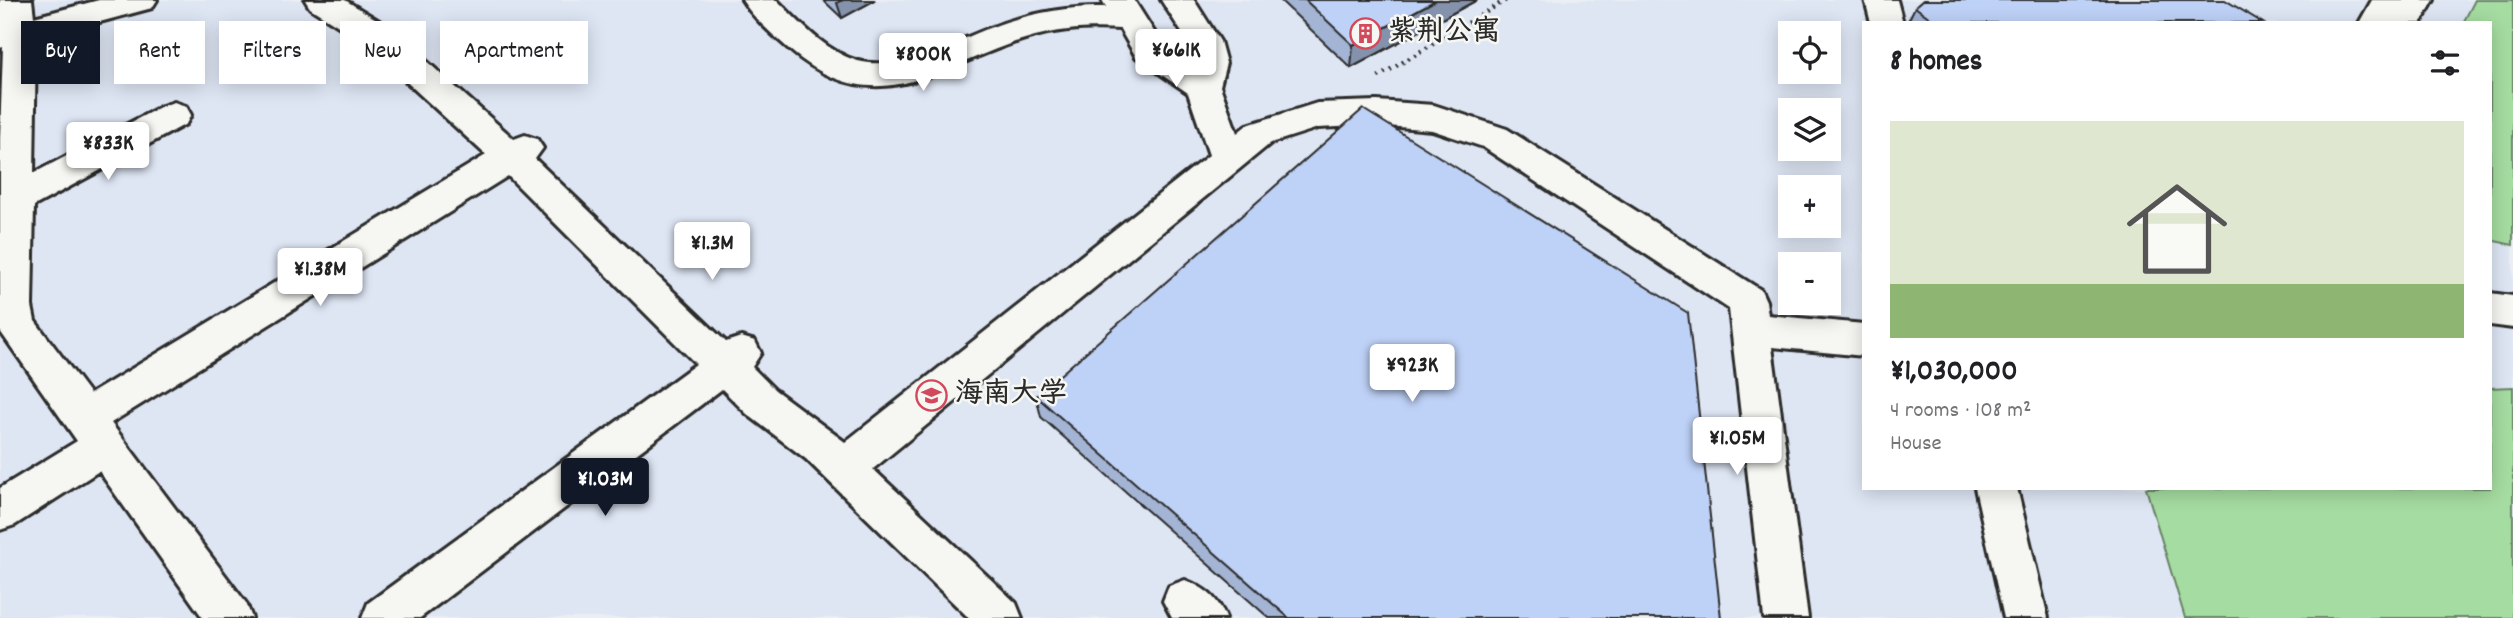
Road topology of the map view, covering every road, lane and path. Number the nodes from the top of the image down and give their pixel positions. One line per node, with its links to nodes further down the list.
1 (108, 0): 17 (street)
2 (141, 0): 17 (street)
3 (321, 0): 21 (street)
4 (354, 0): 21 (street)
5 (758, 0): 12 (street)
6 (1177, 0): 19 (street)
7 (1506, 0): 18 (path)
8 (1865, 0): 13 (street)
9 (1881, 0): 14 (street)
10 (2388, 0): 15 (street)
11 (2418, 0): 16 (street)
12 (1124, 10): 19 (street)
13 (1870, 21)
14 (1886, 21)
15 (2376, 21)
16 (2406, 21)
17 (10, 24): 23 (street)
18 (1371, 81)
19 (1203, 86): 22 (street)
20 (174, 115): 23 (street)
21 (518, 152): 31 (street); 32 (street)
22 (1228, 158): 28 (street); 33 (street)
23 (8, 203): 29 (street)
24 (2492, 290): 25 (street)
25 (2513, 292)
26 (2492, 309): 27 (street)
27 (2513, 312)
28 (1750, 329): 30 (street); 42 (street)
29 (10, 339): 32 (street)
30 (1862, 340)
31 (739, 366): 33 (street); 38 (street); 39 (street)
32 (94, 432): 36 (street); 37 (street)
33 (851, 462): 40 (street); 41 (street)
34 (1975, 490): 43 (street)
35 (1996, 490): 44 (street)
36 (0, 510)
37 (230, 618)
38 (384, 618)
39 (419, 618)
40 (1000, 618)
41 (1029, 618)
42 (1786, 618)
43 (2004, 618)
44 (2026, 618)

